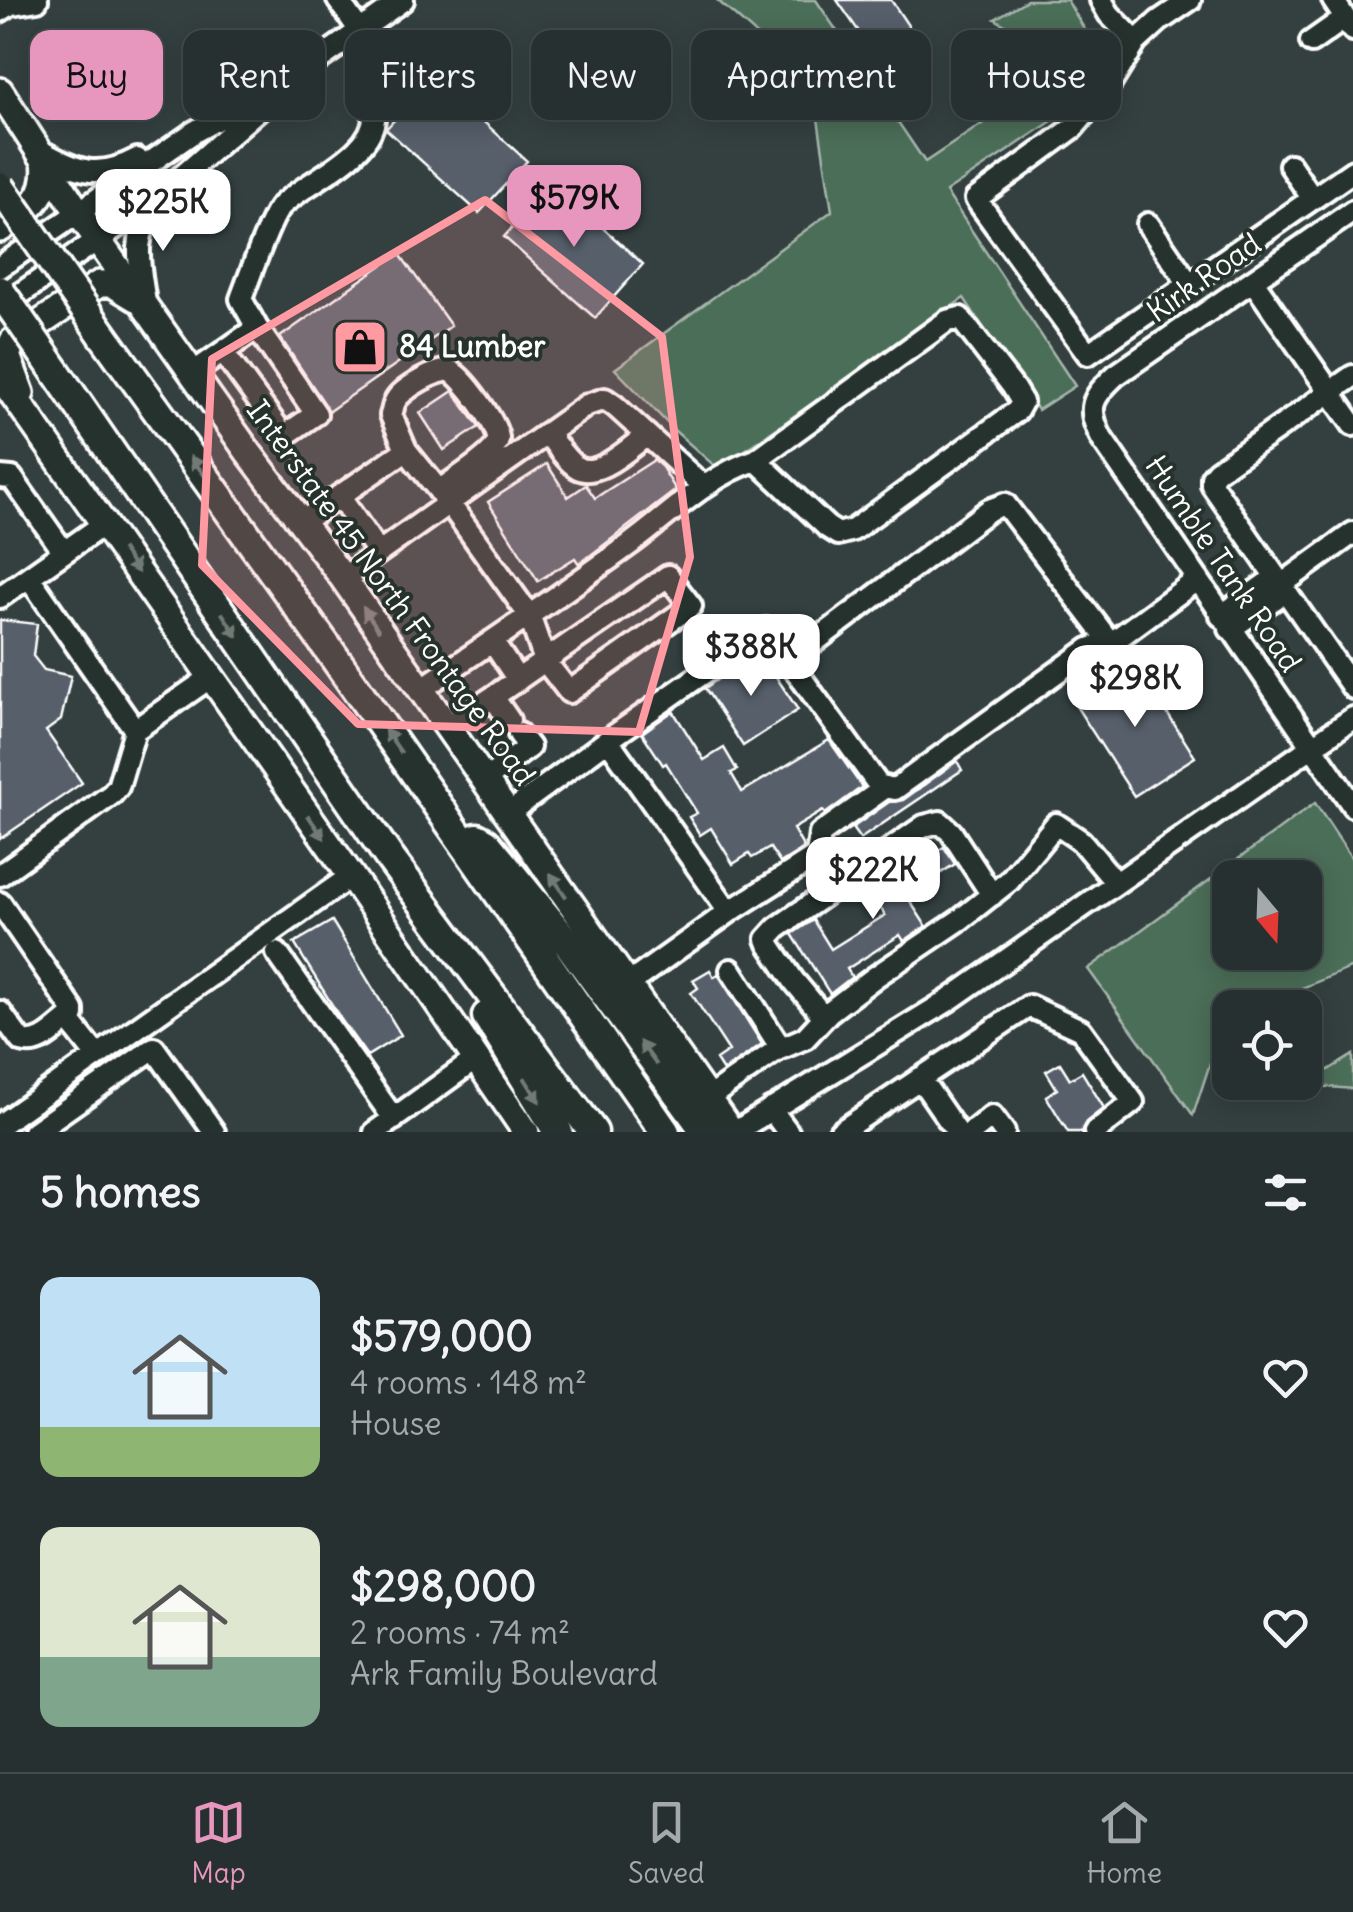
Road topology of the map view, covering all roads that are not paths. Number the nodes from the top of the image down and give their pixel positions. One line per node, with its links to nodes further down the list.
1 (37, 0): 7 (street)
2 (338, 0): 9 (street)
3 (403, 0): 10 (street)
4 (1101, 0): 11 (street)
5 (1190, 0): 11 (street)
6 (1332, 0): 8 (street)
7 (0, 12)
8 (1349, 24): 12 (street)
9 (354, 30)
10 (360, 30)
11 (1136, 42): 31 (street)
12 (1311, 42)
13 (0, 90): 18 (main road, Interstate 45 North Frontage Road)
14 (193, 120): 18 (street)
15 (216, 120): 25 (street)
16 (246, 120): 23 (street)
17 (374, 120): 35 (street)
18 (42, 155): 25 (main road, Interstate 45 North Frontage Road); 27 (main road)
19 (1290, 166): 22 (street)
20 (1353, 170): 22 (street)
21 (0, 187): 82 (highway, one-way to 21, bridge)
22 (1312, 198): 31 (street)
23 (156, 199): 28 (street); 33 (street)
24 (1353, 211): 30 (street, Kirk Road)
25 (78, 212): 28 (main road, Interstate 45 North Frontage Road); 29 (street)
26 (1148, 224): 31 (street)
27 (0, 230)
28 (99, 240): 33 (main road, Interstate 45 North Frontage Road); 34 (street)
29 (0, 267)
30 (1253, 281): 40 (street); 41 (street, Kirk Road)
31 (1189, 284)
32 (0, 291): 83 (highway, one-way to 83, bridge)
33 (145, 303): 37 (main road, Interstate 45 North Frontage Road); 42 (main road)
34 (0, 308)
35 (257, 328): 36 (street); 36 (street)
36 (223, 352): 37 (street)
37 (193, 373): 52 (main road, Interstate 45 North Frontage Road)
38 (1353, 376): 40 (street)
39 (2, 379): 42 (main road)
40 (1330, 392): 43 (street); 60 (street)
41 (1094, 398): 59 (street, Humble Tank Road)
42 (34, 424): 53 (main road)
43 (1353, 425)
44 (548, 434): 45 (street); 45 (street); 51 (street)
45 (647, 435): 49 (street)
46 (406, 450): 50 (street); 51 (street); 51 (street)
47 (756, 460): 47 (street); 49 (street)
48 (0, 477): 55 (street)
49 (704, 488): 62 (street)
50 (339, 496): 52 (street); 56 (street)
51 (444, 497): 56 (street); 62 (street)
52 (302, 522): 58 (main road, Interstate 45 North Frontage Road)
53 (104, 524): 55 (street); 69 (main road, one-way to 69)
54 (1353, 534): 60 (street)
55 (64, 552): 57 (street)
56 (378, 552): 58 (street)
57 (29, 577): 61 (street); 75 (street)
58 (343, 578): 71 (main road, Interstate 45 North Frontage Road, one-way to 58)
59 (1198, 580): 63 (street, Humble Tank Road); 64 (street)
60 (1280, 585): 63 (street); 68 (street)
61 (0, 597)
62 (529, 615): 65 (street); 67 (street)
63 (1226, 622): 77 (street, Humble Tank Road)
64 (1109, 641): 66 (street); 79 (street)
65 (492, 642): 70 (street); 71 (street)
66 (789, 660): 76 (street); 79 (street)
67 (545, 661): 67 (street); 70 (street)
68 (1349, 675)
69 (212, 677): 75 (street); 85 (main road, one-way to 85)
70 (518, 680): 72 (street)
71 (420, 690): 74 (main road, Interstate 45 North Frontage Road)
72 (494, 697): 74 (street); 78 (street)
73 (1353, 718): 77 (street)
74 (447, 727): 78 (main road, Interstate 45 North Frontage Road)
75 (135, 730): 84 (street)
76 (608, 740): 81 (street); 89 (street)
77 (1312, 747): 80 (street, Humble Tank Road); 86 (street)
78 (485, 780): 81 (main road, Interstate 45 North Frontage Road)
79 (886, 787): 89 (street)
80 (1353, 806)
81 (509, 813): 92 (main road, Interstate 45 North Frontage Road, one-way to 81)
82 (450, 821): 110 (highway); 111 (highway, one-way to 82)
83 (390, 857): 108 (highway, one-way to 108); 109 (highway)
84 (0, 875)
85 (350, 876): 97 (street); 98 (main road)
86 (1116, 883): 87 (street); 101 (street)
87 (992, 895): 94 (street); 94 (street)
88 (0, 903): 95 (street)
89 (729, 912): 92 (street)
90 (277, 953): 102 (street)
91 (731, 970): 96 (street)
92 (626, 985): 100 (main road, Interstate 45 North Frontage Road)
93 (0, 1012): 95 (street)
94 (824, 1017): 96 (street)
95 (68, 1019): 97 (street)
96 (776, 1050): 100 (street)
97 (97, 1056): 103 (street)
98 (476, 1058): 102 (street); 107 (main road)
99 (920, 1078): 114 (street); 115 (street); 118 (street)
100 (708, 1098): 112 (main road, Interstate 45 North Frontage Road)
101 (771, 1109): 112 (street); 113 (street)
102 (394, 1119): 106 (street)
103 (0, 1124)
104 (34, 1132): 105 (street)
105 (214, 1132)
106 (375, 1132)
107 (526, 1132)
108 (558, 1132)
109 (593, 1132)
110 (665, 1132)
111 (706, 1132)
112 (733, 1132)
113 (788, 1132)
114 (840, 1132)
115 (958, 1132)
116 (972, 1132): 117 (street)
117 (1004, 1132)
118 (1095, 1132)

